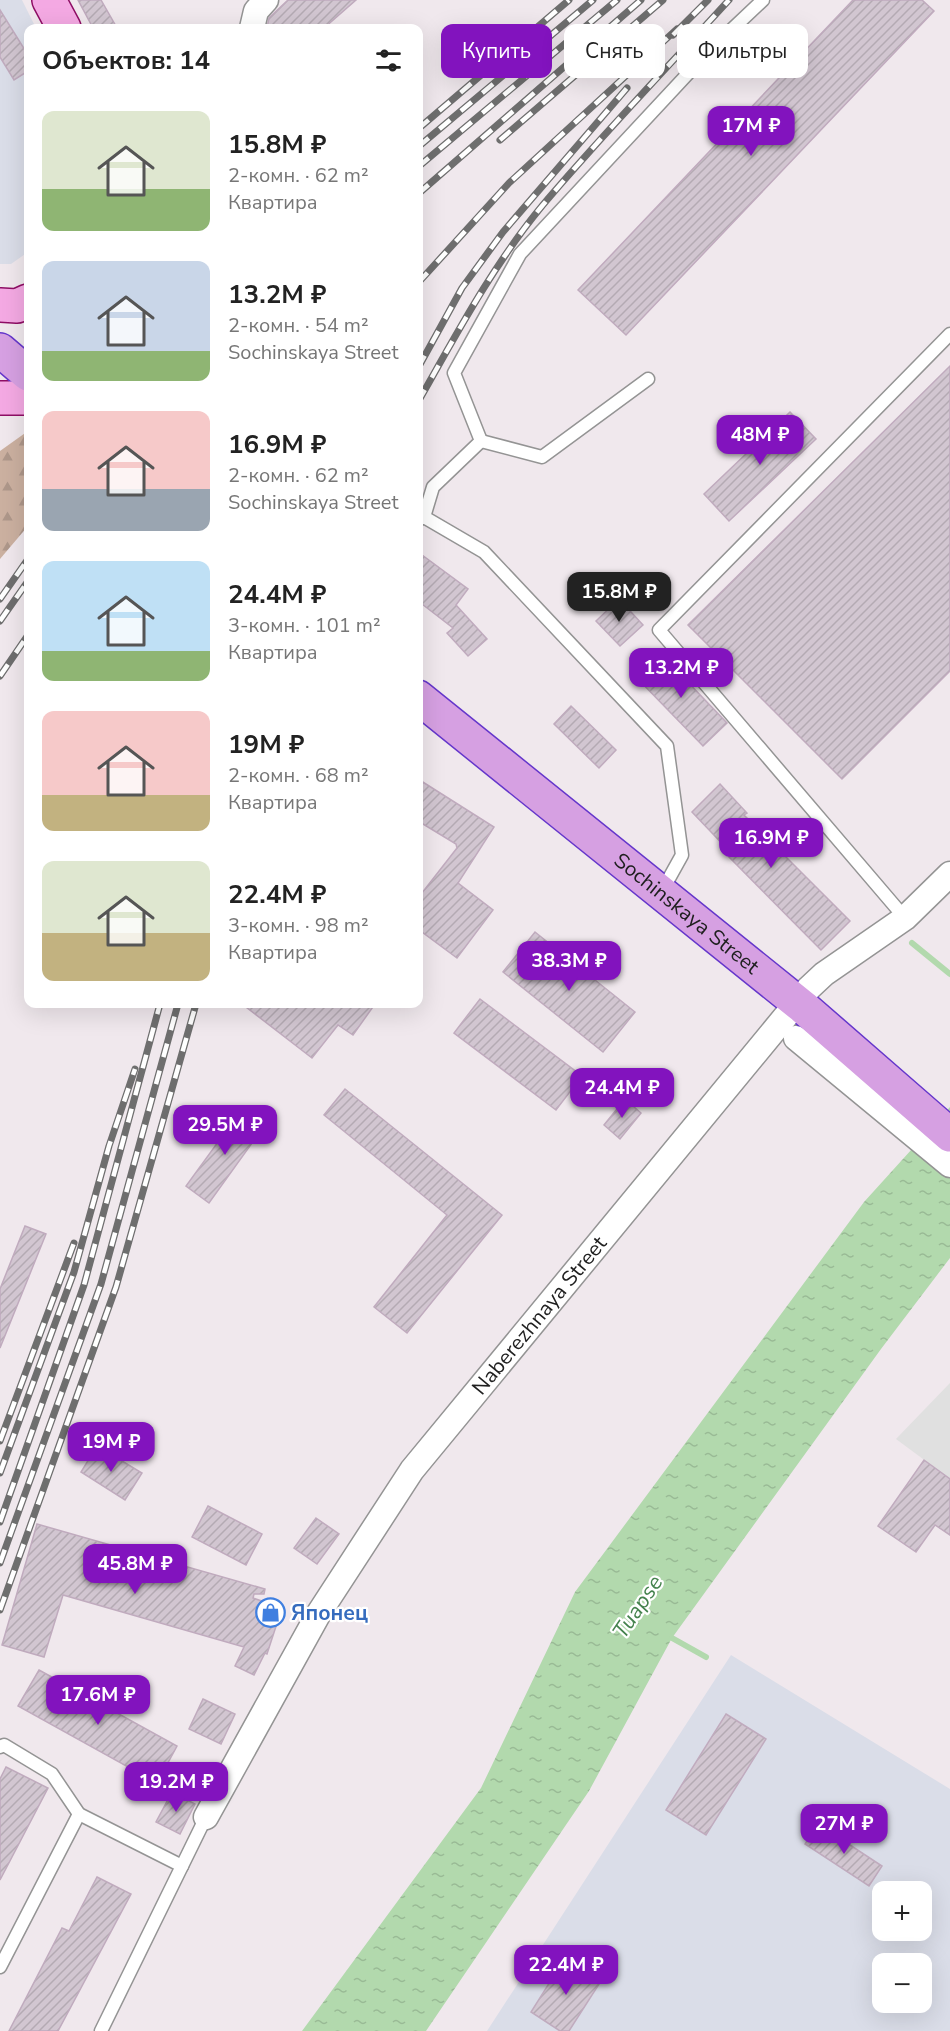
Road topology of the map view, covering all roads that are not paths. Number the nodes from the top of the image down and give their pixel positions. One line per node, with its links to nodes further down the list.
1 (266, 0): 3 (street)
2 (763, 0): 12 (lane)
3 (253, 24)
4 (24, 303): 5 (main road)
5 (0, 305)
6 (950, 334): 18 (lane)
7 (0, 350): 8 (highway)
8 (24, 371)
9 (648, 379): 12 (lane)
10 (0, 398): 11 (main road)
11 (24, 399)
12 (481, 441): 13 (lane)
13 (423, 514)
14 (423, 520): 17 (lane)
15 (429, 706): 17 (highway, Sochinskaya Street)
16 (950, 874): 18 (street, Naberezhnaya Street)
17 (661, 892): 19 (highway, Sochinskaya Street)
18 (904, 918): 19 (street, Naberezhnaya Street)
19 (799, 1016): 20 (highway, Sochinskaya Street); 21 (street); 24 (street, Naberezhnaya Street)
20 (950, 1135)
21 (950, 1165)
22 (0, 1747): 23 (lane)
23 (79, 1814): 25 (lane); 26 (lane)
24 (206, 1817): 25 (lane)
25 (182, 1866): 27 (lane)
26 (0, 1967)
27 (101, 2031)

